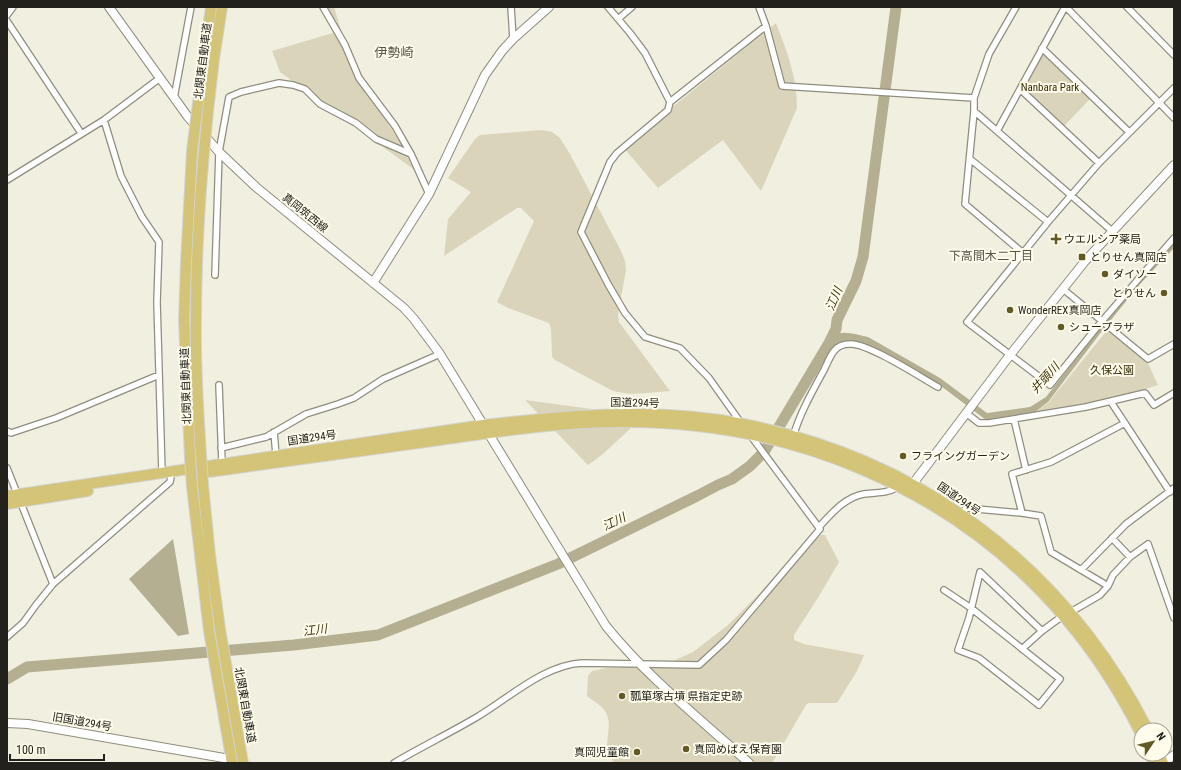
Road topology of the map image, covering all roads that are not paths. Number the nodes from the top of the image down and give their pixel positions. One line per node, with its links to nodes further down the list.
1 (13, 7): 15 (street)
2 (109, 7): 22 (street, 真岡筑西線)
3 (191, 7): 25 (street)
4 (211, 7): 100 (highway, 北関東自動車道, bridge)
5 (222, 7): 101 (highway, 北関東自動車道, bridge)
6 (323, 7): 36 (street)
7 (511, 7): 19 (street)
8 (549, 7): 19 (street)
9 (608, 7): 16 (street)
10 (632, 7): 16 (street)
11 (759, 7): 18 (street)
12 (1016, 7): 26 (street)
13 (1066, 7): 20 (street); 28 (street)
14 (1127, 7): 21 (street)
15 (7, 15)
16 (618, 19): 27 (street)
17 (7, 21): 34 (street)
18 (766, 26): 26 (street); 27 (street)
19 (513, 39): 41 (street)
20 (1042, 48): 24 (street); 33 (street)
21 (1174, 55)
22 (160, 78): 25 (street, 真岡筑西線); 31 (street)
23 (1174, 88): 28 (street)
24 (1020, 89): 32 (street); 38 (street)
25 (174, 98): 35 (street, 真岡筑西線)
26 (974, 98): 29 (street)
27 (670, 102): 62 (street)
28 (1159, 102): 30 (street); 33 (street)
29 (974, 111): 32 (street); 37 (street)
30 (1174, 118)
31 (104, 120): 34 (street); 54 (street)
32 (997, 131): 42 (street)
33 (1129, 132): 38 (street)
34 (82, 133): 40 (street)
35 (220, 152): 36 (street); 47 (street); 48 (street, 真岡筑西線)
36 (411, 154): 41 (street)
37 (970, 159): 43 (street); 46 (street)
38 (1099, 164): 42 (street)
39 (1174, 165): 44 (street)
40 (7, 180)
41 (429, 194): 48 (street)
42 (1071, 196): 43 (street); 44 (street)
43 (1048, 222): 46 (street)
44 (1112, 232): 49 (street)
45 (1174, 238): 50 (street)
46 (1023, 253): 53 (street)
47 (215, 275)
48 (373, 283): 52 (street, 真岡筑西線)
49 (1063, 289): 50 (street); 53 (street)
50 (1102, 320): 51 (street); 53 (street)
51 (1174, 344)
52 (440, 354): 63 (street, 真岡筑西線); 65 (street)
53 (1010, 355): 59 (street)
54 (159, 375): 64 (street); 74 (street)
55 (219, 385): 69 (street)
56 (938, 386): 68 (street)
57 (1174, 393): 58 (street)
58 (1111, 402): 60 (street); 61 (street)
59 (967, 412): 60 (street); 75 (street)
60 (1014, 419): 73 (street)
61 (1125, 423): 73 (street); 76 (street)
62 (742, 424): 63 (highway, 国道294号); 66 (street); 67 (highway, 国道294号)
63 (485, 429): 66 (highway, 国道294号); 70 (highway, 国道294号); 74 (highway, 国道294号); 95 (street, 真岡筑西線)
64 (7, 431)
65 (274, 432): 69 (street); 70 (street)
66 (749, 434): 67 (highway, 国道294号); 82 (street)
67 (766, 434): 68 (highway, 国道294号)
68 (789, 438): 75 (highway, 国道294号); 75 (highway, 国道294号)
69 (221, 448): 71 (street)
70 (276, 455): 71 (highway, 国道294号)
71 (222, 463): 74 (highway, 国道294号)
72 (7, 468): 78 (street)
73 (1026, 470): 80 (street)
74 (168, 474): 78 (highway, 国道294号); 86 (street)
75 (906, 487): 81 (highway, 国道294号); 82 (street); 90 (highway, 国道294号)
76 (1172, 490): 83 (street)
77 (7, 496): 78 (highway, 国道294号)
78 (20, 498): 79 (highway, 国道294号); 86 (street)
79 (7, 504)
80 (1022, 513): 81 (street); 85 (street)
81 (962, 514): 90 (highway, 国道294号)
82 (819, 528): 95 (street)
83 (1112, 538): 84 (street); 85 (street)
84 (1130, 557): 87 (street); 91 (street)
85 (1081, 570): 87 (street)
86 (53, 584): 93 (street)
87 (1108, 586): 90 (street)
88 (944, 590): 89 (street)
89 (971, 608): 92 (street); 94 (street); 94 (street)
90 (1066, 614): 92 (street); 96 (highway, 国道294号); 97 (highway, 国道294号)
91 (1174, 618)
92 (1042, 631): 94 (street)
93 (7, 636)
94 (1022, 649)
95 (639, 664): 102 (street); 103 (street, 真岡筑西線)
96 (1135, 722)
97 (1144, 722)
98 (7, 724): 100 (street, 旧国道294号)
99 (1174, 755): 104 (street)
100 (228, 761)
101 (244, 763)
102 (394, 763)
103 (749, 763)
104 (1163, 763)

